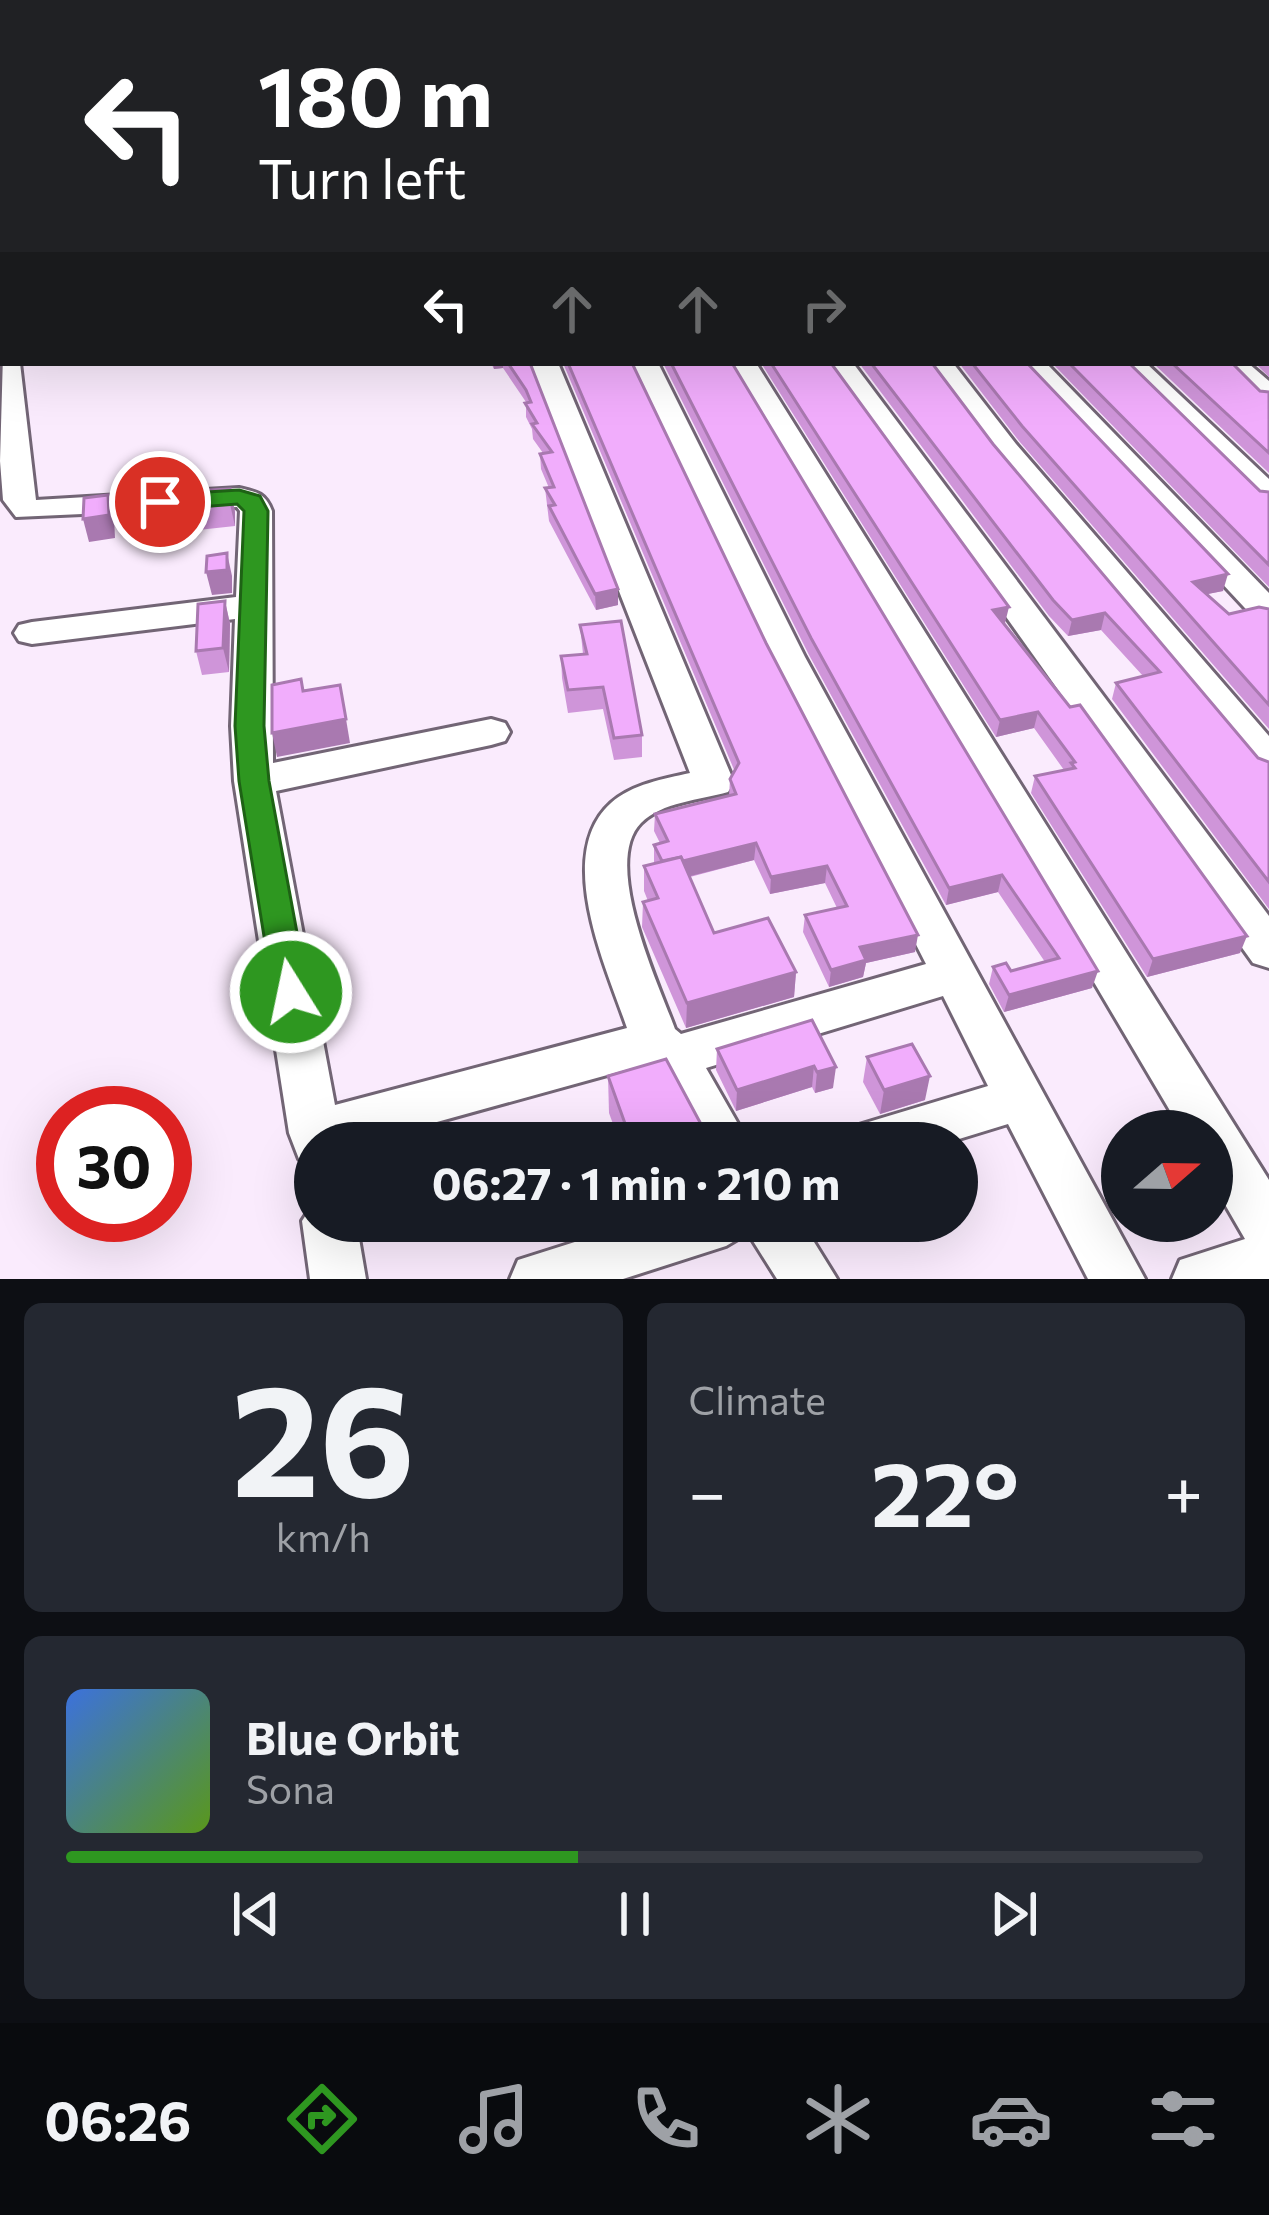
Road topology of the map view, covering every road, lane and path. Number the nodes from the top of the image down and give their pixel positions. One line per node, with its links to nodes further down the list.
1 (5, 366): 12 (street)
2 (545, 366): 20 (street)
3 (645, 366): 19 (street)
4 (744, 366): 22 (street)
5 (841, 366): 18 (street)
6 (941, 366): 16 (street)
7 (1034, 366): 13 (street)
8 (1133, 366): 11 (street)
9 (1234, 366): 10 (street)
10 (1269, 396)
11 (1269, 496)
12 (254, 606): 14 (street); 17 (street)
13 (1269, 614)
14 (32, 633)
15 (491, 732): 17 (street)
16 (1269, 762)
17 (254, 781): 23 (street)
18 (1269, 950)
19 (955, 974): 20 (street); 21 (street)
20 (665, 1049): 24 (street); 25 (street)
21 (1022, 1099): 26 (street); 36 (street)
22 (1197, 1110)
23 (313, 1122)
24 (379, 1122)
25 (710, 1122)
26 (943, 1122)
27 (1233, 1169): 28 (street)
28 (1269, 1228)
29 (332, 1242): 33 (street)
30 (658, 1242): 34 (street)
31 (783, 1242): 35 (street)
32 (1269, 1258): 37 (street)
33 (338, 1279)
34 (538, 1279)
35 (809, 1279)
36 (1117, 1279)
37 (1200, 1279)

